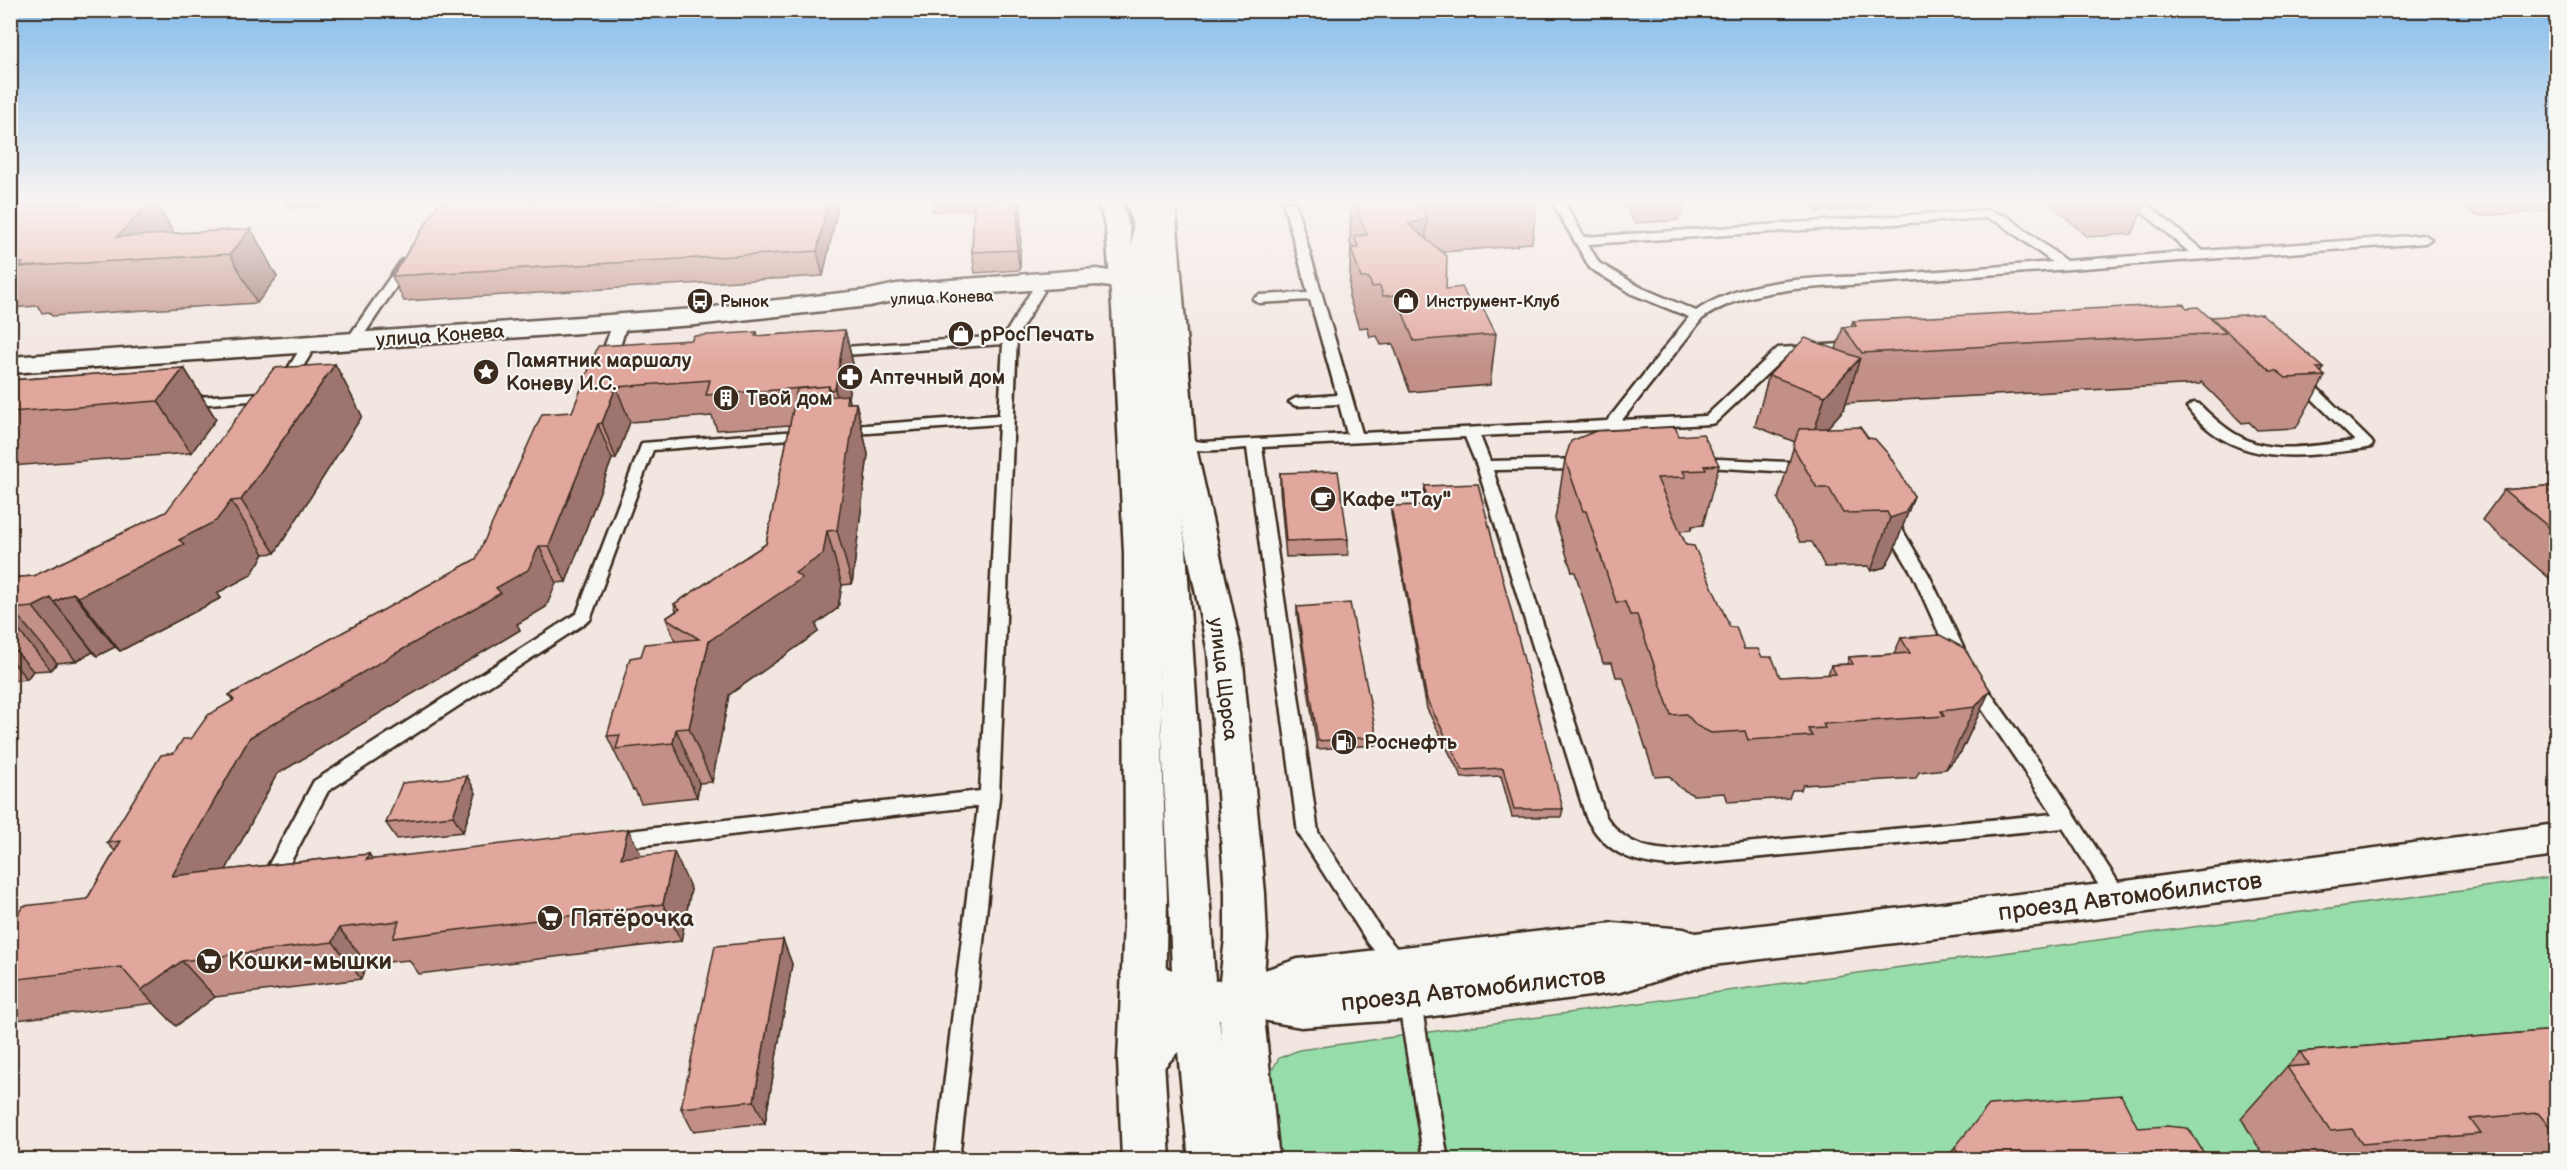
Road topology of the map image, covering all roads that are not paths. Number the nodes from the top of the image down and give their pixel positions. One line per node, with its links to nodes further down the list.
1 (410, 257): 18 (lane)
2 (1124, 257): 10 (street, улица Щорса)
3 (1137, 257): 10 (street, улица Щорса)
4 (1140, 257): 10 (street, улица Щорса)
5 (1305, 257): 12 (lane)
6 (1589, 257): 15 (lane)
7 (2052, 257): 9 (lane)
8 (2193, 257): 9 (lane)
9 (2064, 266): 15 (lane)
10 (1130, 280): 11 (street, улица Конева); 13 (street, улица Конева); 35 (street, улица Щорса); 48 (street, улица Щорса); 51 (street, улица Щорса)
11 (1038, 291): 13 (street, улица Конева); 17 (lane)
12 (1316, 296): 14 (lane); 26 (lane)
13 (869, 298): 16 (street, улица Конева)
14 (1259, 299)
15 (1696, 316): 32 (lane)
16 (620, 322): 18 (street, улица Конева); 24 (lane)
17 (1011, 339): 21 (lane); 31 (lane)
18 (352, 342): 19 (street, улица Конева)
19 (310, 345): 22 (street, улица Конева); 25 (lane)
20 (1877, 345): 32 (lane)
21 (810, 353)
22 (10, 365)
23 (2290, 369): 29 (lane)
24 (605, 371)
25 (278, 396): 28 (lane); 30 (lane)
26 (1346, 399): 27 (lane); 34 (lane)
27 (1296, 402)
28 (162, 403)
29 (2194, 407)
30 (265, 416)
31 (1007, 419): 42 (lane); 46 (lane)
32 (1612, 424): 33 (lane)
33 (1471, 433): 34 (lane); 39 (lane)
34 (1356, 439): 36 (lane)
35 (1180, 442): 36 (lane); 50 (street, улица Щорса)
36 (1254, 443): 49 (lane)
37 (1680, 463): 40 (lane)
38 (1600, 464): 39 (lane)
39 (1484, 466): 43 (lane)
40 (1821, 468)
41 (1878, 503): 43 (lane)
42 (989, 797): 45 (lane); 53 (lane)
43 (2068, 820): 47 (lane)
44 (2556, 840): 47 (street, проезд Автомобилистов)
45 (597, 843)
46 (293, 878)
47 (2118, 899): 49 (street, проезд Автомобилистов)
48 (1143, 976): 51 (street); 52 (street, улица Щорса)
49 (1405, 982): 50 (street, проезд Автомобилистов); 57 (lane)
50 (1240, 997): 51 (street, проезд Автомобилистов); 56 (street, улица Щорса)
51 (1195, 1003): 52 (street); 55 (street, улица Щорса)
52 (1141, 1060): 54 (street, улица Щорса)
53 (947, 1160)
54 (1146, 1160)
55 (1213, 1160)
56 (1255, 1160)
57 (1436, 1160)

